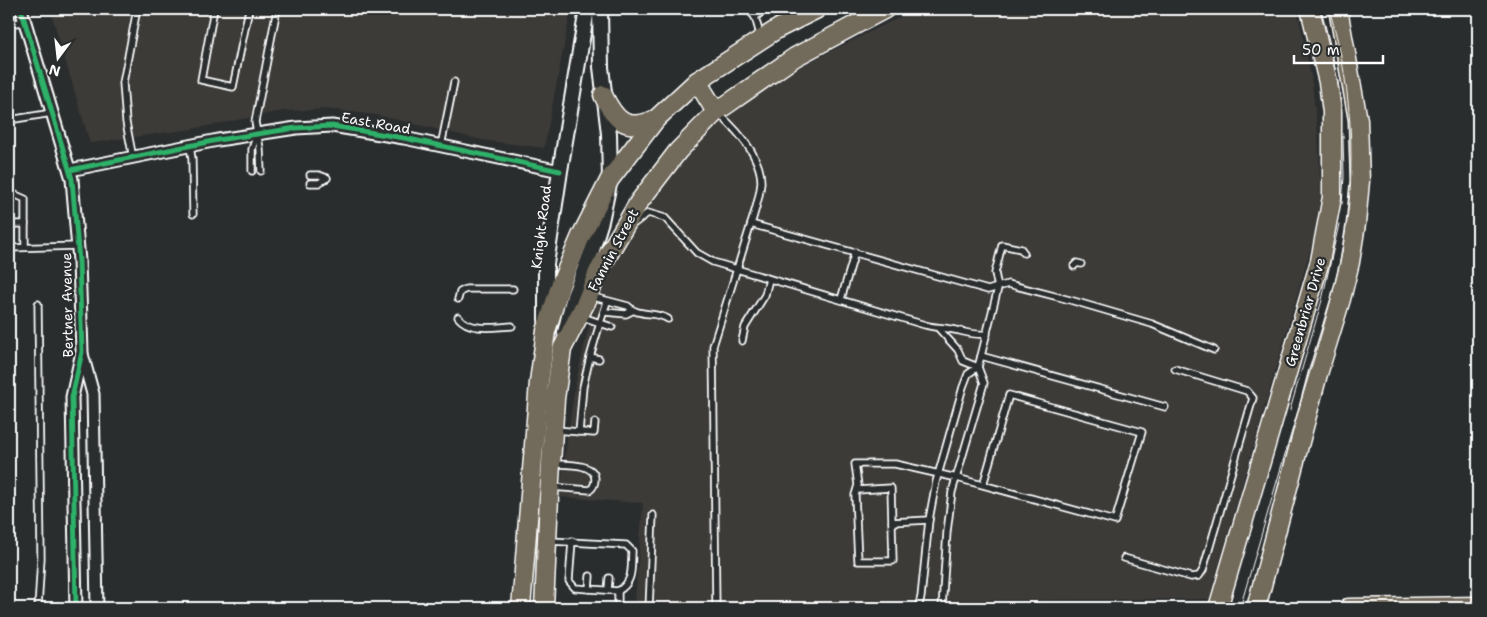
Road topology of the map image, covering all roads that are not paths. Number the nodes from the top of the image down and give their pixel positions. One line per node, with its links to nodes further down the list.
1 (21, 9): 15 (street, Bertner Avenue)
2 (137, 9): 28 (lane)
3 (214, 9): 4 (lane)
4 (249, 9)
5 (277, 9): 25 (lane)
6 (587, 9): 32 (street, Knight Road)
7 (600, 9): 20 (street)
8 (748, 9): 14 (lane)
9 (766, 9): 14 (lane)
10 (817, 9): 17 (main road)
11 (885, 9): 21 (main road, Fannin Street)
12 (1310, 9): 113 (main road, Greenbriar Drive)
13 (1340, 9): 114 (main road)
14 (755, 17): 17 (lane)
15 (24, 21): 16 (lane); 22 (street, Bertner Avenue)
16 (9, 26)
17 (761, 39): 18 (main road)
18 (697, 81): 21 (main road); 23 (main road)
19 (454, 82): 27 (lane)
20 (603, 95): 23 (main road); 34 (street)
21 (716, 112): 40 (lane); 41 (main road, Fannin Street)
22 (52, 113): 24 (lane); 29 (street, Bertner Avenue)
23 (656, 119): 34 (main road)
24 (9, 120)
25 (257, 134): 26 (street, East Road); 27 (street, East Road); 30 (lane); 31 (lane)
26 (190, 146): 28 (street, East Road); 37 (lane)
27 (441, 146): 32 (street, East Road)
28 (133, 158): 29 (street, East Road)
29 (70, 170): 42 (street, Bertner Avenue)
30 (252, 171)
31 (261, 171)
32 (560, 171): 65 (street, Knight Road)
33 (310, 175): 35 (lane)
34 (610, 179): 65 (main road); 68 (street)
35 (310, 183)
36 (9, 192): 39 (lane)
37 (193, 214)
38 (9, 224): 39 (lane)
39 (25, 224): 43 (lane)
40 (751, 224): 46 (lane); 47 (lane)
41 (621, 233): 47 (lane); 51 (main road, Fannin Street)
42 (78, 246): 43 (lane); 70 (street, Bertner Avenue)
43 (25, 247): 44 (lane)
44 (9, 248)
45 (1023, 250): 49 (lane)
46 (855, 252): 49 (lane); 53 (lane)
47 (737, 270): 48 (lane); 110 (lane)
48 (769, 279): 53 (lane); 67 (lane)
49 (998, 288): 66 (lane); 69 (lane)
50 (514, 289): 52 (lane)
51 (588, 296): 54 (lane); 58 (main road, Fannin Street)
52 (458, 299)
53 (841, 299): 64 (lane)
54 (608, 302): 56 (lane); 57 (lane)
55 (38, 304): 103 (lane)
56 (632, 311): 57 (lane); 60 (lane)
57 (605, 312): 61 (lane)
58 (579, 316): 61 (lane); 68 (main road, Fannin Street)
59 (458, 317): 62 (lane)
60 (668, 319)
61 (600, 323): 63 (lane); 72 (lane)
62 (512, 326)
63 (612, 327)
64 (938, 329): 66 (lane); 74 (lane)
65 (546, 330): 77 (main road)
66 (987, 334): 71 (lane)
67 (742, 341)
68 (562, 349): 79 (main road, Fannin Street)
69 (1214, 350)
70 (82, 352): 104 (street, Bertner Avenue); 105 (street, Bertner Avenue)
71 (981, 356): 74 (lane); 76 (lane)
72 (590, 357): 73 (lane); 80 (lane)
73 (599, 359)
74 (978, 367): 82 (lane); 83 (lane)
75 (1175, 369): 96 (lane)
76 (1165, 407)
77 (536, 421): 79 (main road); 106 (main road)
78 (595, 422): 80 (lane)
79 (554, 426): 80 (lane); 81 (main road, Fannin Street)
80 (578, 432)
81 (551, 464): 85 (main road, Fannin Street); 85 (lane)
82 (938, 473): 83 (lane); 86 (lane); 88 (lane)
83 (956, 478): 84 (lane); 112 (lane)
84 (983, 485): 84 (lane)
85 (550, 487): 90 (main road, Fannin Street)
86 (857, 490): 89 (lane); 89 (lane)
87 (653, 515): 109 (lane)
88 (929, 520): 89 (lane); 111 (lane)
89 (892, 522)
90 (547, 541): 91 (lane); 107 (main road, Fannin Street)
91 (572, 541): 92 (lane); 99 (lane)
92 (593, 543): 93 (lane); 94 (lane)
93 (611, 544): 95 (lane); 101 (lane)
94 (592, 551)
95 (610, 552)
96 (1124, 558)
97 (590, 576): 99 (lane)
98 (608, 578): 100 (lane)
99 (590, 589): 100 (lane)
100 (608, 590): 101 (lane)
101 (618, 591): 108 (lane)
102 (1478, 606): 115 (main road)
103 (38, 608)
104 (76, 608)
105 (97, 608)
106 (522, 608)
107 (544, 608)
108 (618, 608)
109 (649, 608)
110 (716, 608)
111 (918, 608)
112 (942, 608)
113 (1218, 608)
114 (1256, 608)
115 (1348, 608)

